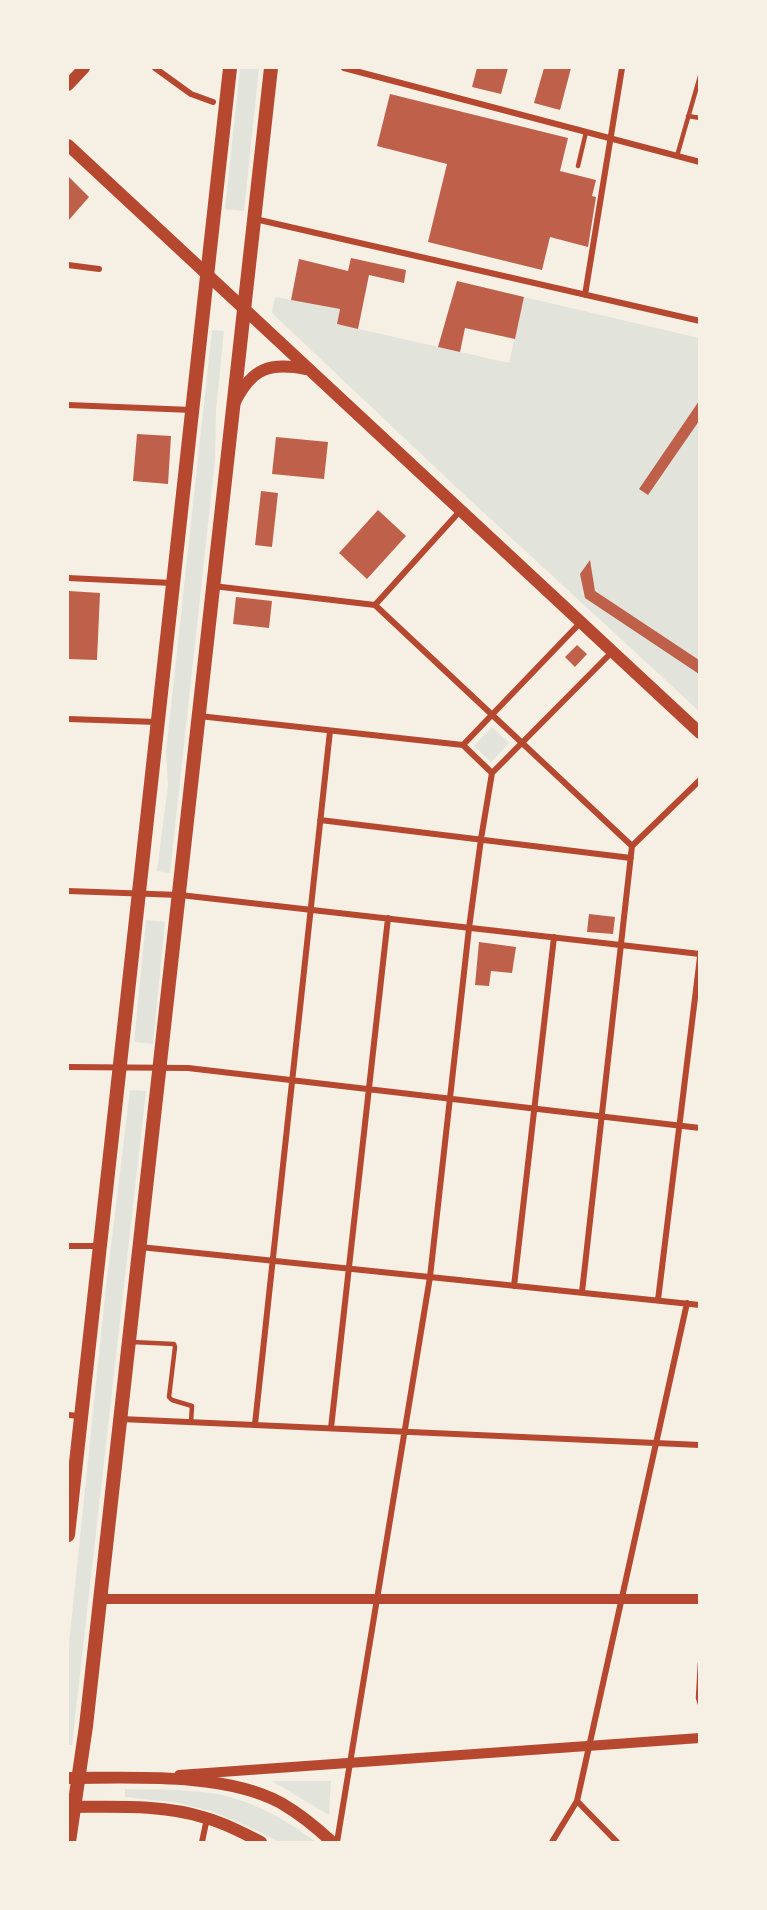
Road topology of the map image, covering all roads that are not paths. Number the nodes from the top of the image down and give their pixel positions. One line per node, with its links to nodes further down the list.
1 (84, 68): 8 (main road)
2 (155, 68): 9 (street)
3 (231, 68): 21 (main road)
4 (271, 68): 18 (main road)
5 (344, 68): 12 (street)
6 (622, 68): 13 (street)
7 (699, 76): 10 (lane)
8 (68, 85)
9 (213, 102)
10 (688, 116): 11 (lane); 15 (lane)
11 (699, 118)
12 (586, 132): 13 (street); 17 (lane)
13 (610, 139): 15 (street); 22 (street)
14 (68, 145): 21 (main road)
15 (677, 156): 16 (street)
16 (699, 162)
17 (578, 166)
18 (254, 219): 22 (street); 23 (main road)
19 (68, 265): 20 (street)
20 (99, 269)
21 (207, 276): 23 (main road); 28 (main road)
22 (585, 295): 24 (street)
23 (244, 311): 25 (main road); 27 (main road)
24 (699, 321)
25 (307, 369): 27 (main road); 29 (main road)
26 (68, 405): 28 (street)
27 (233, 407): 32 (main road)
28 (192, 410): 31 (main road)
29 (460, 511): 33 (street); 34 (main road)
30 (68, 578): 31 (street)
31 (172, 583): 39 (main road)
32 (213, 586): 33 (street); 37 (main road)
33 (375, 605): 36 (street)
34 (580, 623): 35 (main road); 36 (street)
35 (612, 652): 41 (main road); 42 (street)
36 (492, 715): 42 (street); 43 (street)
37 (199, 716): 40 (street); 52 (main road)
38 (68, 719): 39 (street)
39 (158, 722): 51 (main road)
40 (330, 731): 43 (street); 46 (street)
41 (699, 733)
42 (523, 743): 44 (street); 48 (street)
43 (463, 745): 44 (street)
44 (492, 773): 47 (street)
45 (699, 780): 48 (street)
46 (320, 820): 47 (street); 53 (street)
47 (481, 839): 49 (street); 55 (street)
48 (632, 846): 49 (street)
49 (631, 858): 57 (street)
50 (68, 891): 51 (street)
51 (139, 893): 52 (street); 60 (main road)
52 (180, 895): 53 (street); 61 (main road)
53 (311, 909): 54 (street); 62 (street)
54 (388, 918): 55 (street); 63 (street)
55 (469, 928): 56 (street); 64 (street)
56 (554, 937): 57 (street); 65 (street)
57 (621, 945): 58 (street); 66 (street)
58 (699, 956): 67 (street)
59 (68, 1067): 60 (street)
60 (119, 1067): 61 (street); 70 (main road)
61 (160, 1067): 62 (street); 71 (main road)
62 (292, 1080): 63 (street); 72 (street)
63 (369, 1089): 64 (street); 73 (street)
64 (451, 1098): 65 (street); 74 (street)
65 (533, 1108): 66 (street); 75 (street)
66 (602, 1116): 67 (street); 76 (street)
67 (679, 1125): 68 (street); 77 (street)
68 (699, 1128)
69 (68, 1246): 70 (street)
70 (100, 1246): 81 (main road)
71 (140, 1247): 72 (street); 80 (main road)
72 (272, 1261): 73 (street); 84 (street)
73 (349, 1269): 74 (street); 85 (street)
74 (430, 1277): 75 (street); 86 (street)
75 (514, 1286): 76 (street)
76 (582, 1292): 77 (street)
77 (658, 1300): 78 (street)
78 (687, 1303): 79 (street); 87 (street)
79 (699, 1305)
80 (129, 1342): 82 (main road); 83 (lane)
81 (74, 1416): 89 (main road)
82 (120, 1419): 83 (street); 90 (main road)
83 (190, 1422): 84 (street)
84 (255, 1424): 85 (street)
85 (331, 1428): 86 (street)
86 (405, 1430): 87 (street); 91 (street)
87 (655, 1443): 88 (street); 92 (street)
88 (699, 1445)
89 (68, 1535)
90 (100, 1599): 91 (street); 99 (main road)
91 (376, 1599): 92 (street); 98 (street)
92 (622, 1599): 93 (street); 97 (street)
93 (699, 1599)
94 (699, 1663): 95 (lane)
95 (699, 1704)
96 (699, 1738): 97 (street)
97 (590, 1745): 98 (street); 101 (street)
98 (349, 1763): 100 (street); 107 (street)
99 (73, 1778): 100 (main road); 102 (main road)
100 (141, 1778): 107 (main road)
101 (578, 1801): 108 (street); 109 (street)
102 (71, 1807): 103 (main road); 104 (main road)
103 (207, 1818): 105 (street); 106 (main road)
104 (69, 1842)
105 (202, 1842)
106 (261, 1842)
107 (334, 1842)
108 (552, 1842)
109 (617, 1842)

